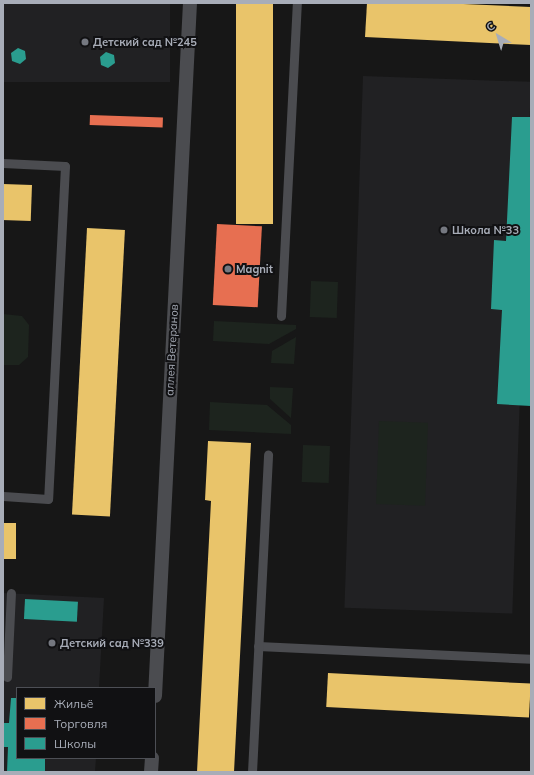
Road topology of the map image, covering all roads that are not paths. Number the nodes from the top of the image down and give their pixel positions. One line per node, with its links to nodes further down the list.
1 (190, 3): 11 (street, аллея Ветеранов)
2 (297, 3): 4 (lane)
3 (3, 163): 6 (lane)
4 (281, 316)
5 (268, 454): 8 (lane)
6 (3, 496)
7 (8, 599): 10 (lane)
8 (258, 646): 9 (lane); 14 (lane)
9 (531, 659)
10 (7, 677)
11 (155, 687)
12 (152, 759): 13 (street)
13 (151, 772)
14 (252, 772)

